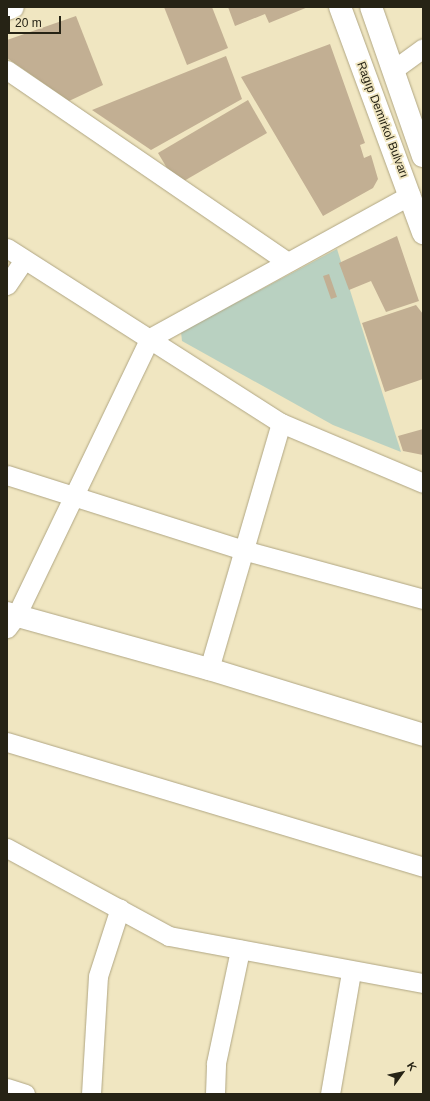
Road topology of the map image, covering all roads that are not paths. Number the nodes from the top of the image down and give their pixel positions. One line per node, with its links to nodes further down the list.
1 (13, 7): 4 (street)
2 (340, 7): 9 (street, Ragıp Demirkol Bulvarı)
3 (371, 7): 7 (street)
4 (7, 9)
5 (423, 48): 7 (street)
6 (7, 70): 13 (street)
7 (393, 70): 8 (street)
8 (423, 156)
9 (410, 195): 10 (street, Ragıp Demirkol Bulvarı); 13 (street)
10 (423, 233)
11 (7, 248): 12 (street)
12 (24, 260): 14 (street); 15 (street)
13 (286, 261): 15 (street)
14 (7, 285)
15 (150, 338): 16 (street); 19 (street)
16 (281, 422): 18 (street); 20 (street)
17 (7, 475): 19 (street)
18 (423, 483)
19 (72, 498): 20 (street); 22 (street)
20 (243, 550): 21 (street); 23 (street)
21 (423, 599)
22 (10, 619): 23 (street)
23 (209, 669): 24 (street)
24 (423, 735)
25 (7, 742): 27 (street)
26 (7, 848): 28 (street)
27 (423, 867)
28 (120, 908): 29 (street); 34 (street)
29 (240, 950): 30 (street); 35 (street)
30 (352, 972): 31 (street); 36 (street)
31 (423, 983)
32 (7, 1088): 33 (street)
33 (25, 1094)
34 (91, 1094)
35 (215, 1094)
36 (330, 1094)

